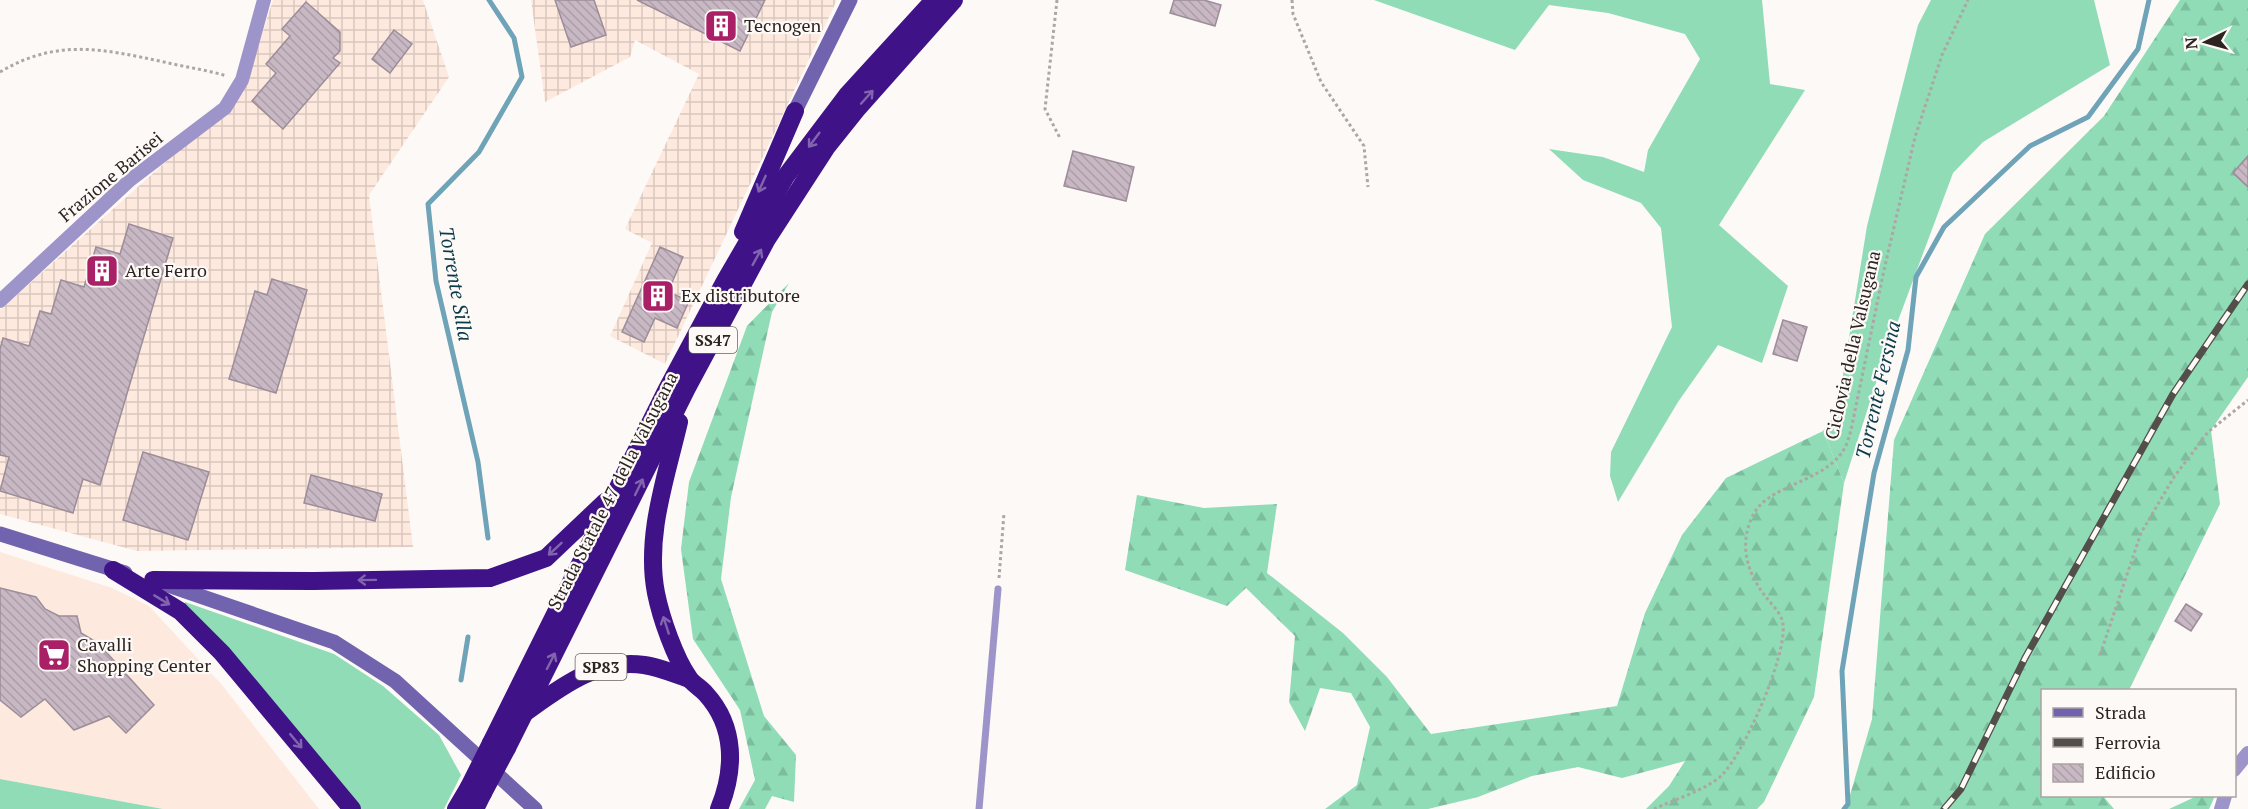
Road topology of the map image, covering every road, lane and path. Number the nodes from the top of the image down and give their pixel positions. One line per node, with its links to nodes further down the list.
1 (264, 0): 9 (street, Frazione Barisei)
2 (850, 0): 10 (main road)
3 (934, 0): 13 (highway, Strada Statale 47 della Valsugana / SS47, one-way to 13)
4 (954, 0): 15 (highway, Strada Statale 47 della Valsugana / SS47, one-way to 4)
5 (1057, 0): 11 (path)
6 (1292, 0): 12 (path)
7 (1968, 0): 35 (path, Ciclovia della Valsugana)
8 (0, 72): 9 (path)
9 (242, 80): 14 (street, Frazione Barisei)
10 (795, 111): 13 (highway, one-way to 13)
11 (1060, 138)
12 (1368, 187)
13 (725, 281): 17 (highway, Strada Statale 47 della Valsugana / SS47)
14 (0, 301)
15 (687, 388): 24 (highway, one-way to 15); 25 (highway, Strada Statale 47 della Valsugana / SS47, one-way to 15)
16 (2248, 400): 23 (path)
17 (613, 495): 21 (highway, one-way to 21); 26 (highway, Strada Statale 47 della Valsugana / SS47)
18 (1004, 513): 22 (path)
19 (0, 534): 20 (main road)
20 (112, 570): 21 (main road); 30 (highway, one-way to 30)
21 (153, 580): 32 (main road)
22 (998, 589): 34 (lane)
23 (2100, 655)
24 (689, 679): 25 (highway, SP83); 33 (highway, SP83)
25 (524, 713): 26 (highway, Strada Statale 47 della Valsugana / SS47)
26 (499, 745): 29 (highway, Strada Statale 47 della Valsugana / SS47, bridge)
27 (2248, 753): 28 (street)
28 (2236, 769)
29 (476, 796): 31 (highway, Strada Statale 47 della Valsugana / SS47)
30 (352, 809)
31 (456, 809)
32 (536, 809)
33 (719, 809)
34 (979, 809)
35 (1654, 809)

